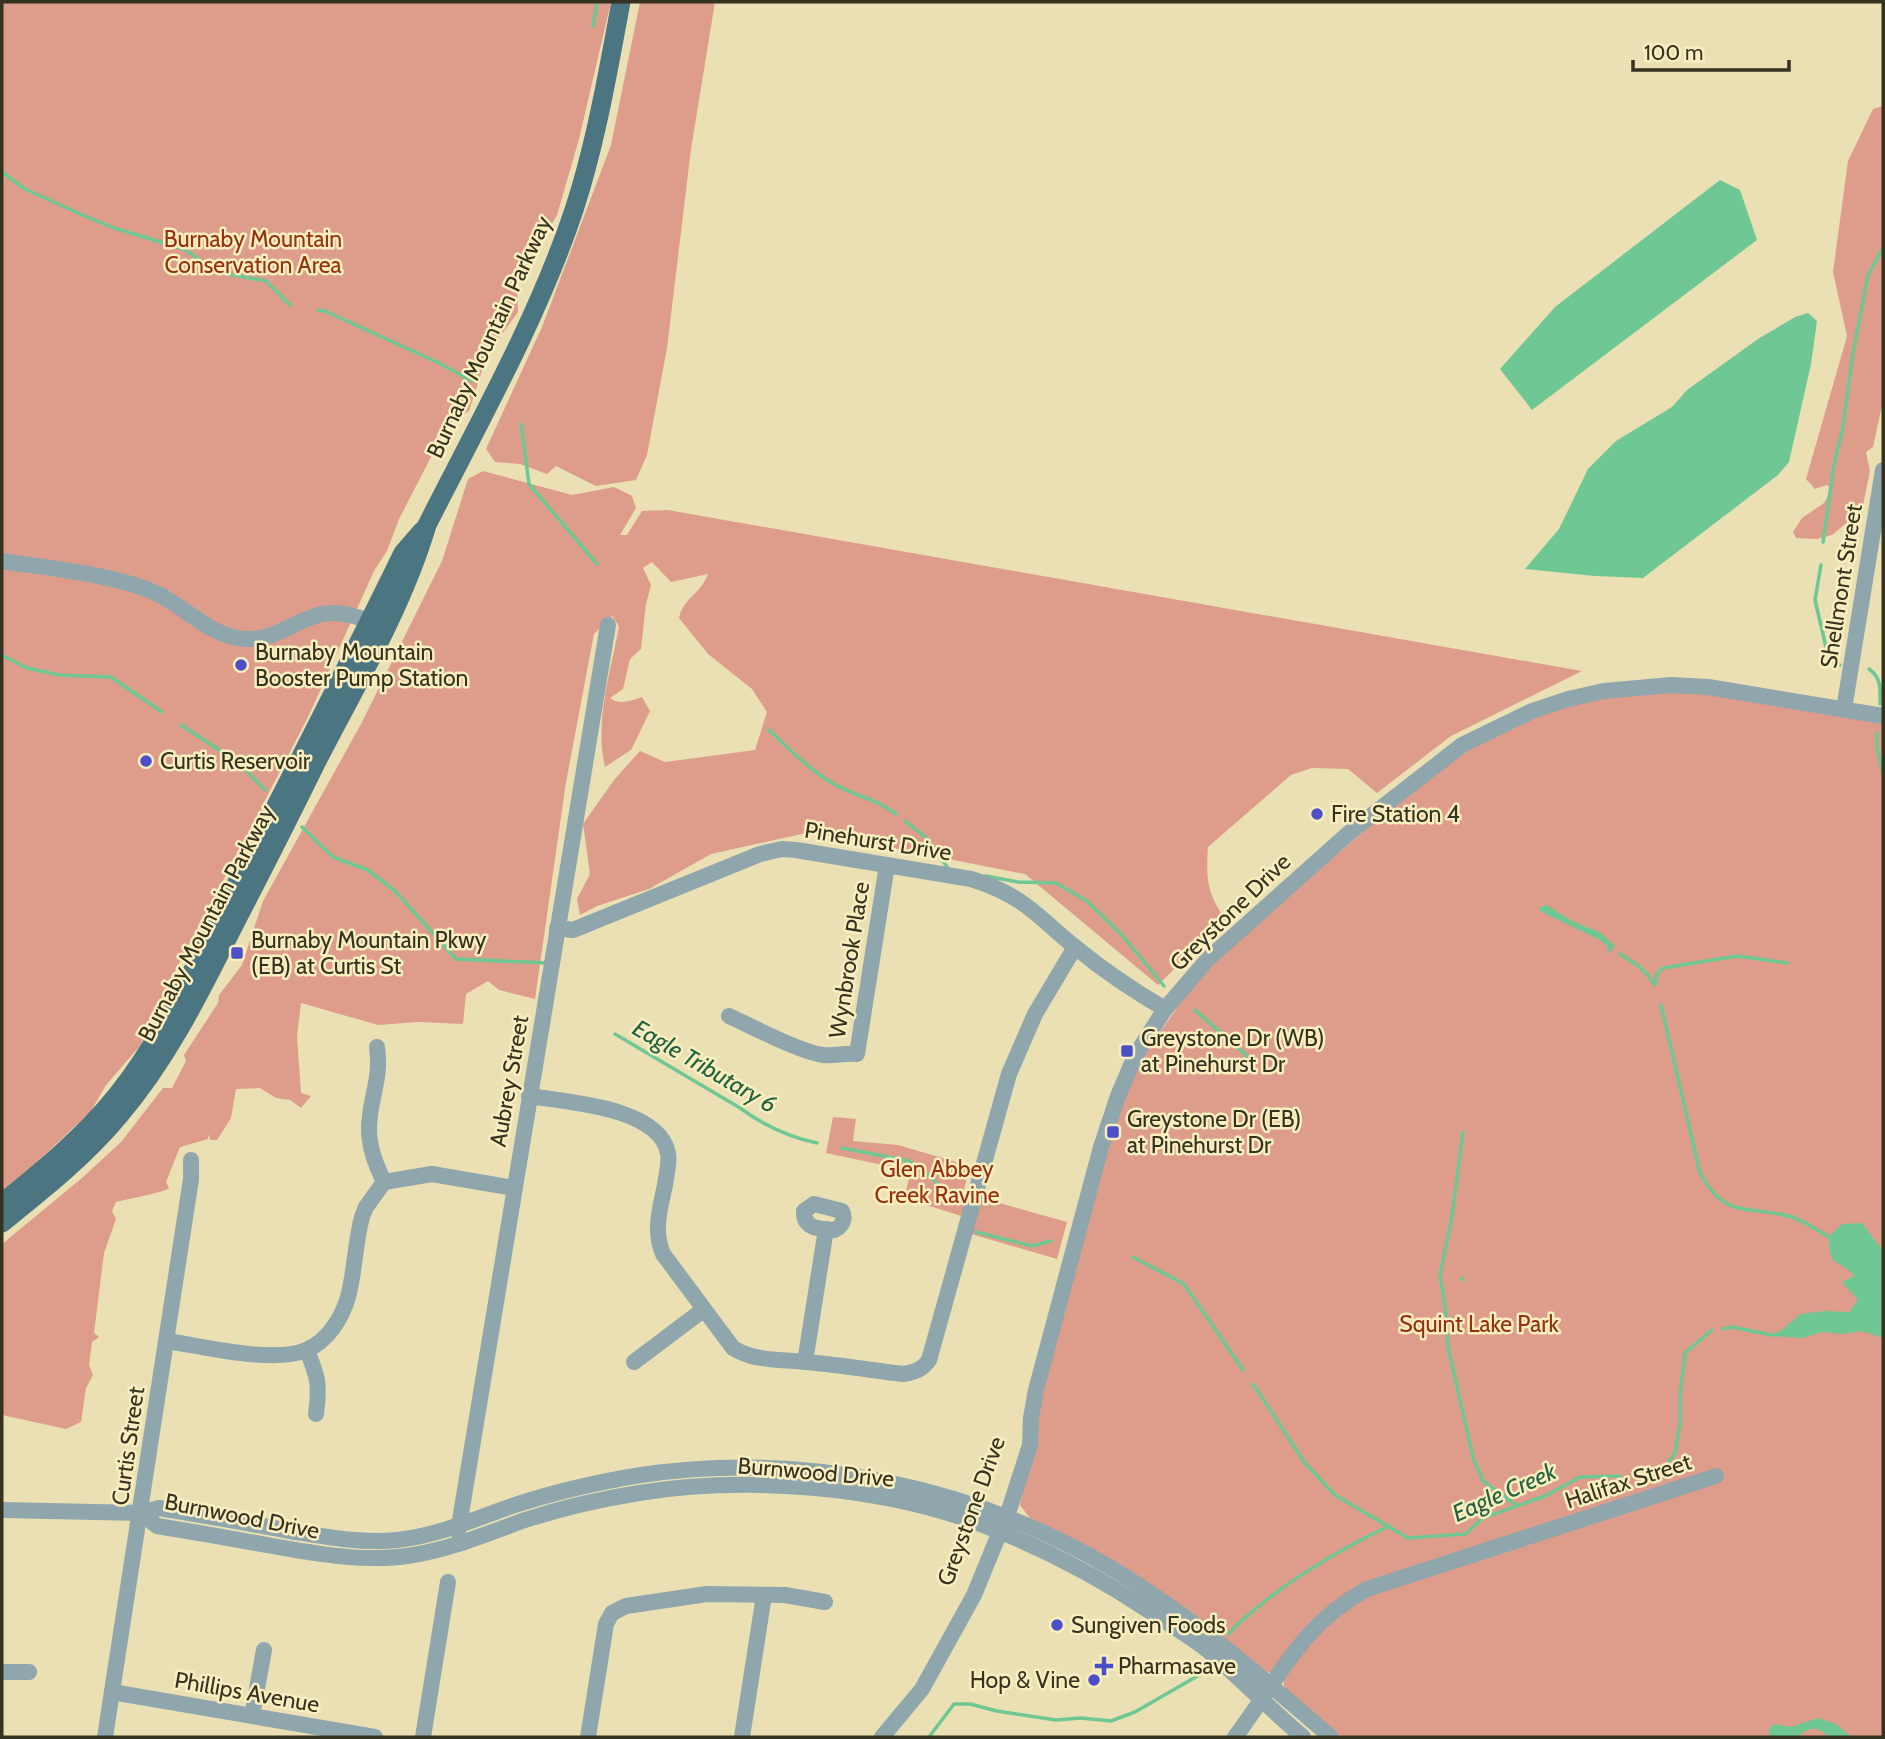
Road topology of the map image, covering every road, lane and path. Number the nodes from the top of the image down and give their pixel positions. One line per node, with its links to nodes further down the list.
1 (621, 2): 4 (main road, Burnaby Mountain Parkway)
2 (1883, 470): 6 (street, Shellmont Street)
3 (2, 561): 4 (street)
4 (377, 625): 18 (main road, Burnaby Mountain Parkway); 19 (main road, Burnaby Mountain Parkway)
5 (608, 625): 9 (street, Aubrey Street)
6 (1844, 709): 7 (street, Greystone Drive); 11 (street, Greystone Drive)
7 (1883, 716)
8 (887, 865): 9 (street, Pinehurst Drive); 10 (street, Pinehurst Drive); 12 (street, Wynbrook Place)
9 (557, 928): 14 (street, Aubrey Street)
10 (1075, 947): 11 (street, Pinehurst Drive); 25 (street)
11 (1165, 1009): 30 (street, Greystone Drive)
12 (729, 1016)
13 (377, 1047): 16 (street)
14 (529, 1096): 17 (street, Aubrey Street); 21 (street)
15 (191, 1160): 22 (street, Curtis Street)
16 (384, 1182): 17 (street); 23 (street)
17 (514, 1188): 31 (street, Aubrey Street)
18 (2, 1203)
19 (2, 1223)
20 (826, 1229): 25 (street)
21 (703, 1310): 24 (street); 25 (street)
22 (167, 1341): 23 (street); 29 (street, Curtis Street)
23 (307, 1350): 26 (street)
24 (634, 1362)
25 (805, 1362)
26 (316, 1414)
27 (1716, 1476): 39 (street, Halifax Street)
28 (2, 1510): 29 (street)
29 (141, 1513): 31 (street, Burnwood Drive); 32 (street, Burnwood Drive); 40 (street, Curtis Street)
30 (999, 1522): 31 (street, Burnwood Drive); 32 (street, Burnwood Drive); 39 (street, Burnwood Drive); 41 (street, Burnwood Drive); 48 (street, Greystone Drive)
31 (459, 1525): 32 (street, Aubrey Street)
32 (457, 1545)
33 (448, 1582): 45 (street)
34 (764, 1595): 35 (street); 46 (street); 47 (street)
35 (825, 1602)
36 (264, 1650): 42 (street)
37 (2, 1672): 38 (street)
38 (29, 1672)
39 (1270, 1685): 41 (street, Halifax Street); 51 (street)
40 (112, 1692): 42 (street, Phillips Avenue); 43 (street, Curtis Street)
41 (1260, 1700): 49 (street, Halifax Street); 50 (street)
42 (252, 1716): 44 (street, Phillips Avenue)
43 (105, 1737)
44 (376, 1737)
45 (423, 1737)
46 (588, 1737)
47 (742, 1737)
48 (882, 1737)
49 (1235, 1737)
50 (1303, 1737)
51 (1331, 1737)

